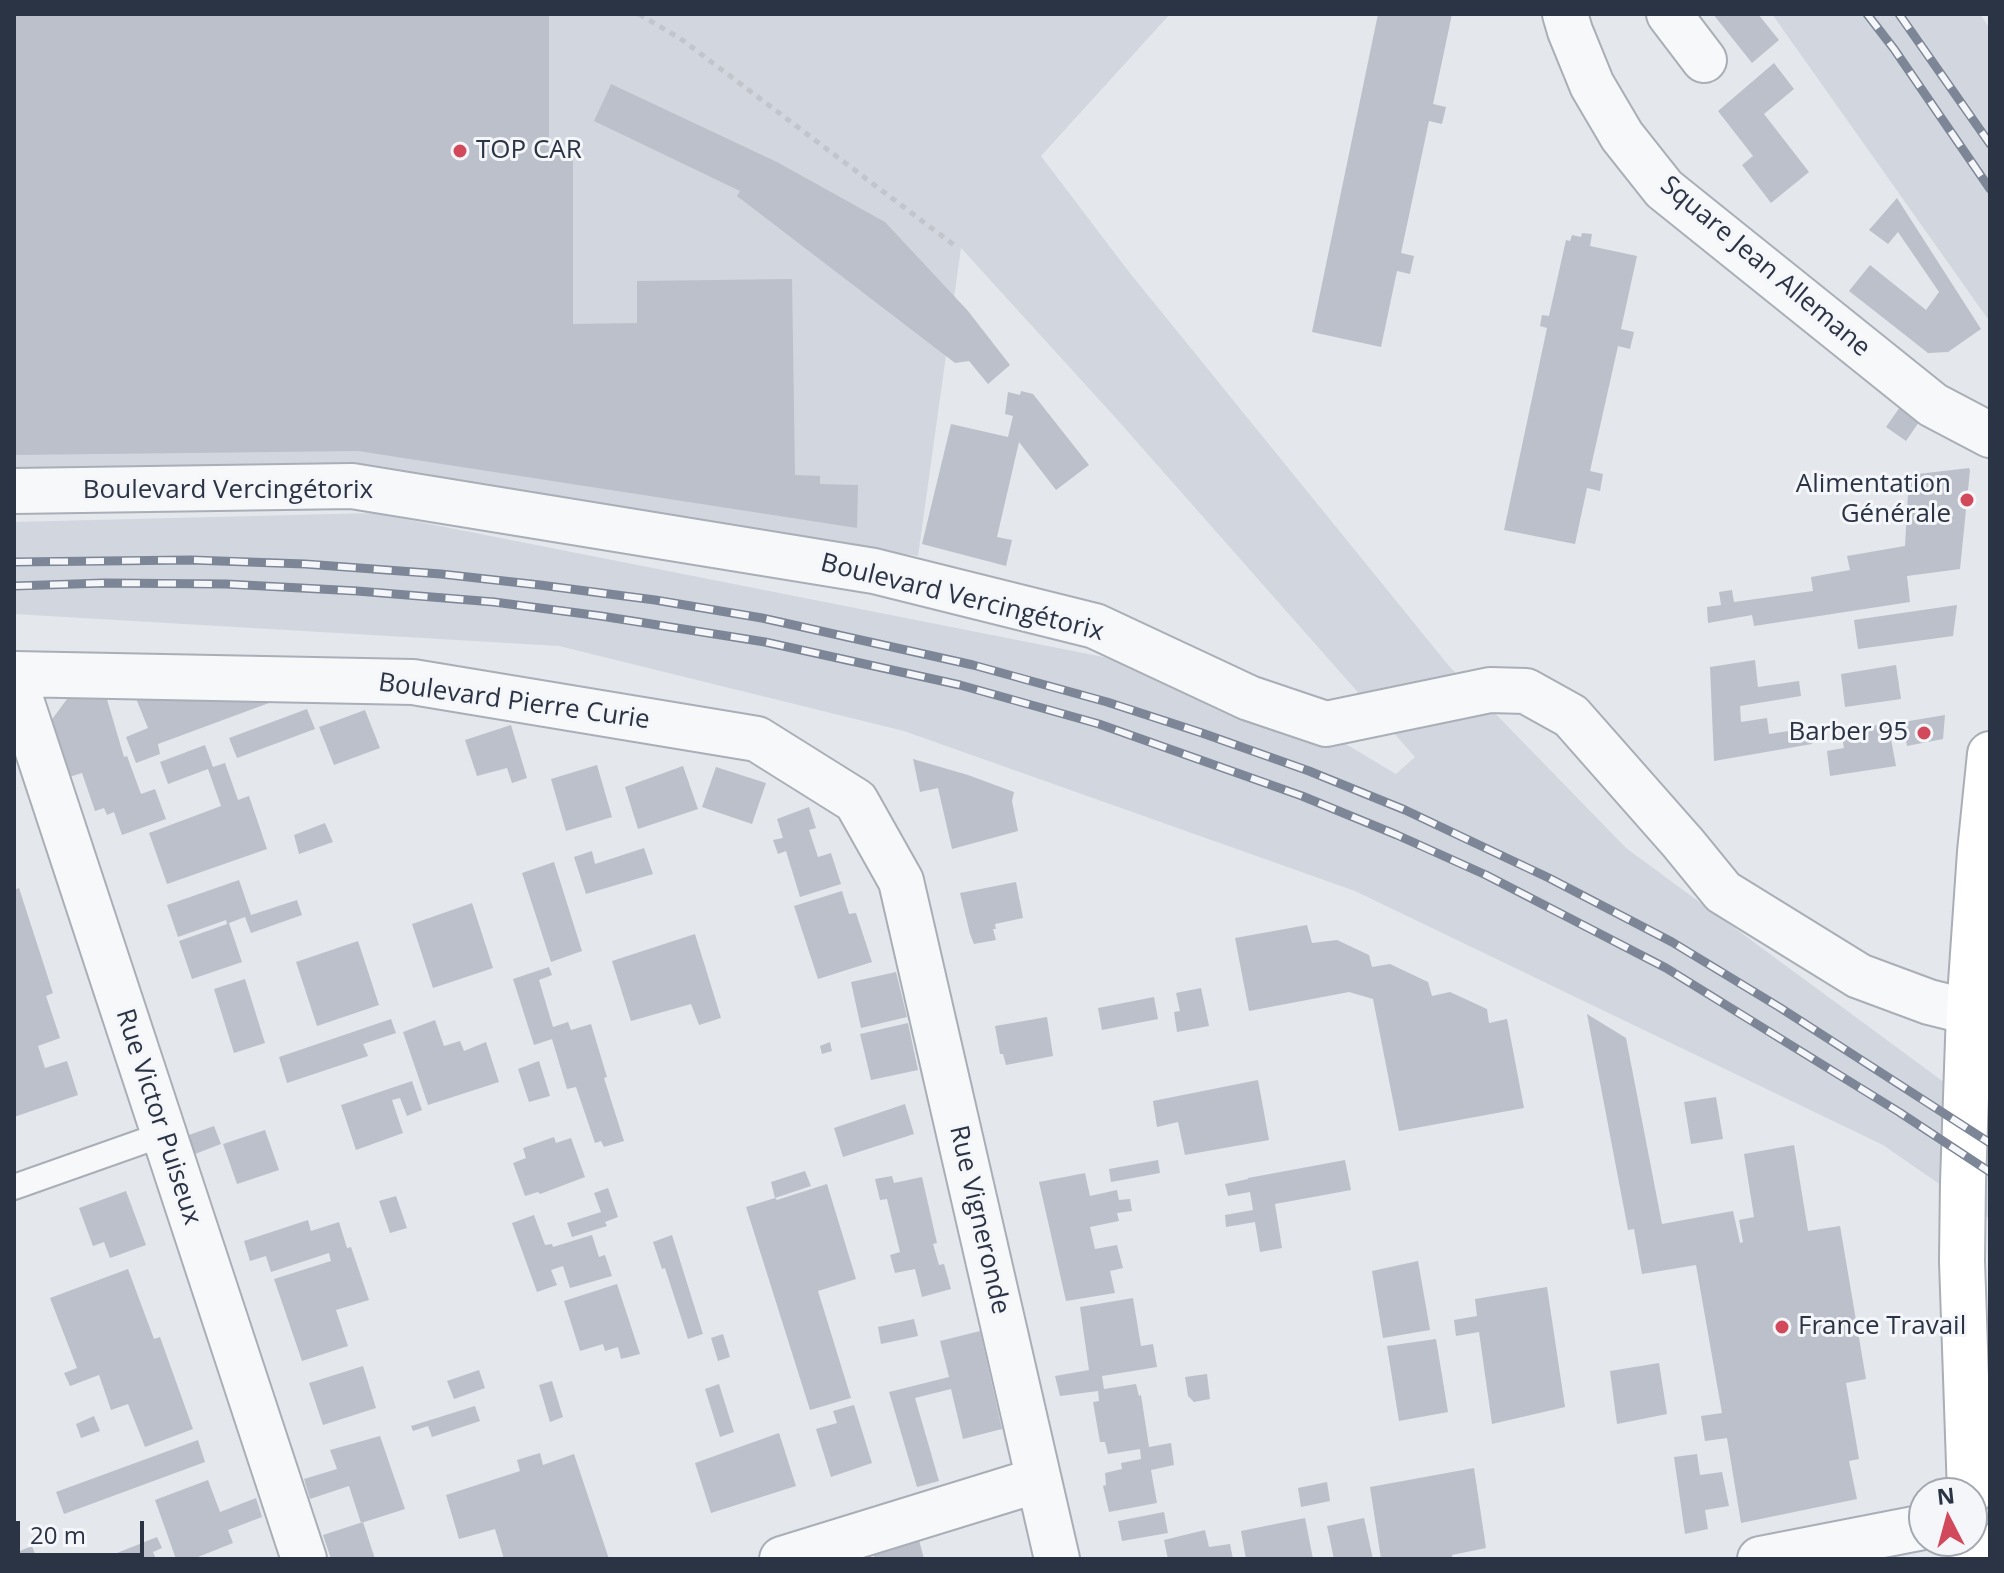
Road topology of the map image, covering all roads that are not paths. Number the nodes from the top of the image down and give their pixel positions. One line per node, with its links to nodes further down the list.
1 (1565, 14): 4 (street, Square Jean Allemane)
2 (1669, 14): 3 (street)
3 (1704, 60)
4 (1990, 435)
5 (14, 491): 10 (street, Boulevard Vercingétorix)
6 (15, 674): 9 (street, Boulevard Pierre Curie); 11 (street, Rue Victor Puiseux)
7 (1990, 754): 8 (main road)
8 (1985, 852): 10 (main road)
9 (901, 881): 14 (street, Rue Vigneronde)
10 (1969, 1012): 13 (main road)
11 (164, 1134): 12 (lane); 16 (street, Rue Victor Puiseux)
12 (14, 1187)
13 (1969, 1477)
14 (1038, 1480): 17 (street); 18 (street, Rue Vigneronde)
15 (1908, 1530): 19 (street)
16 (304, 1559)
17 (782, 1559)
18 (1057, 1559)
19 (1760, 1559)

